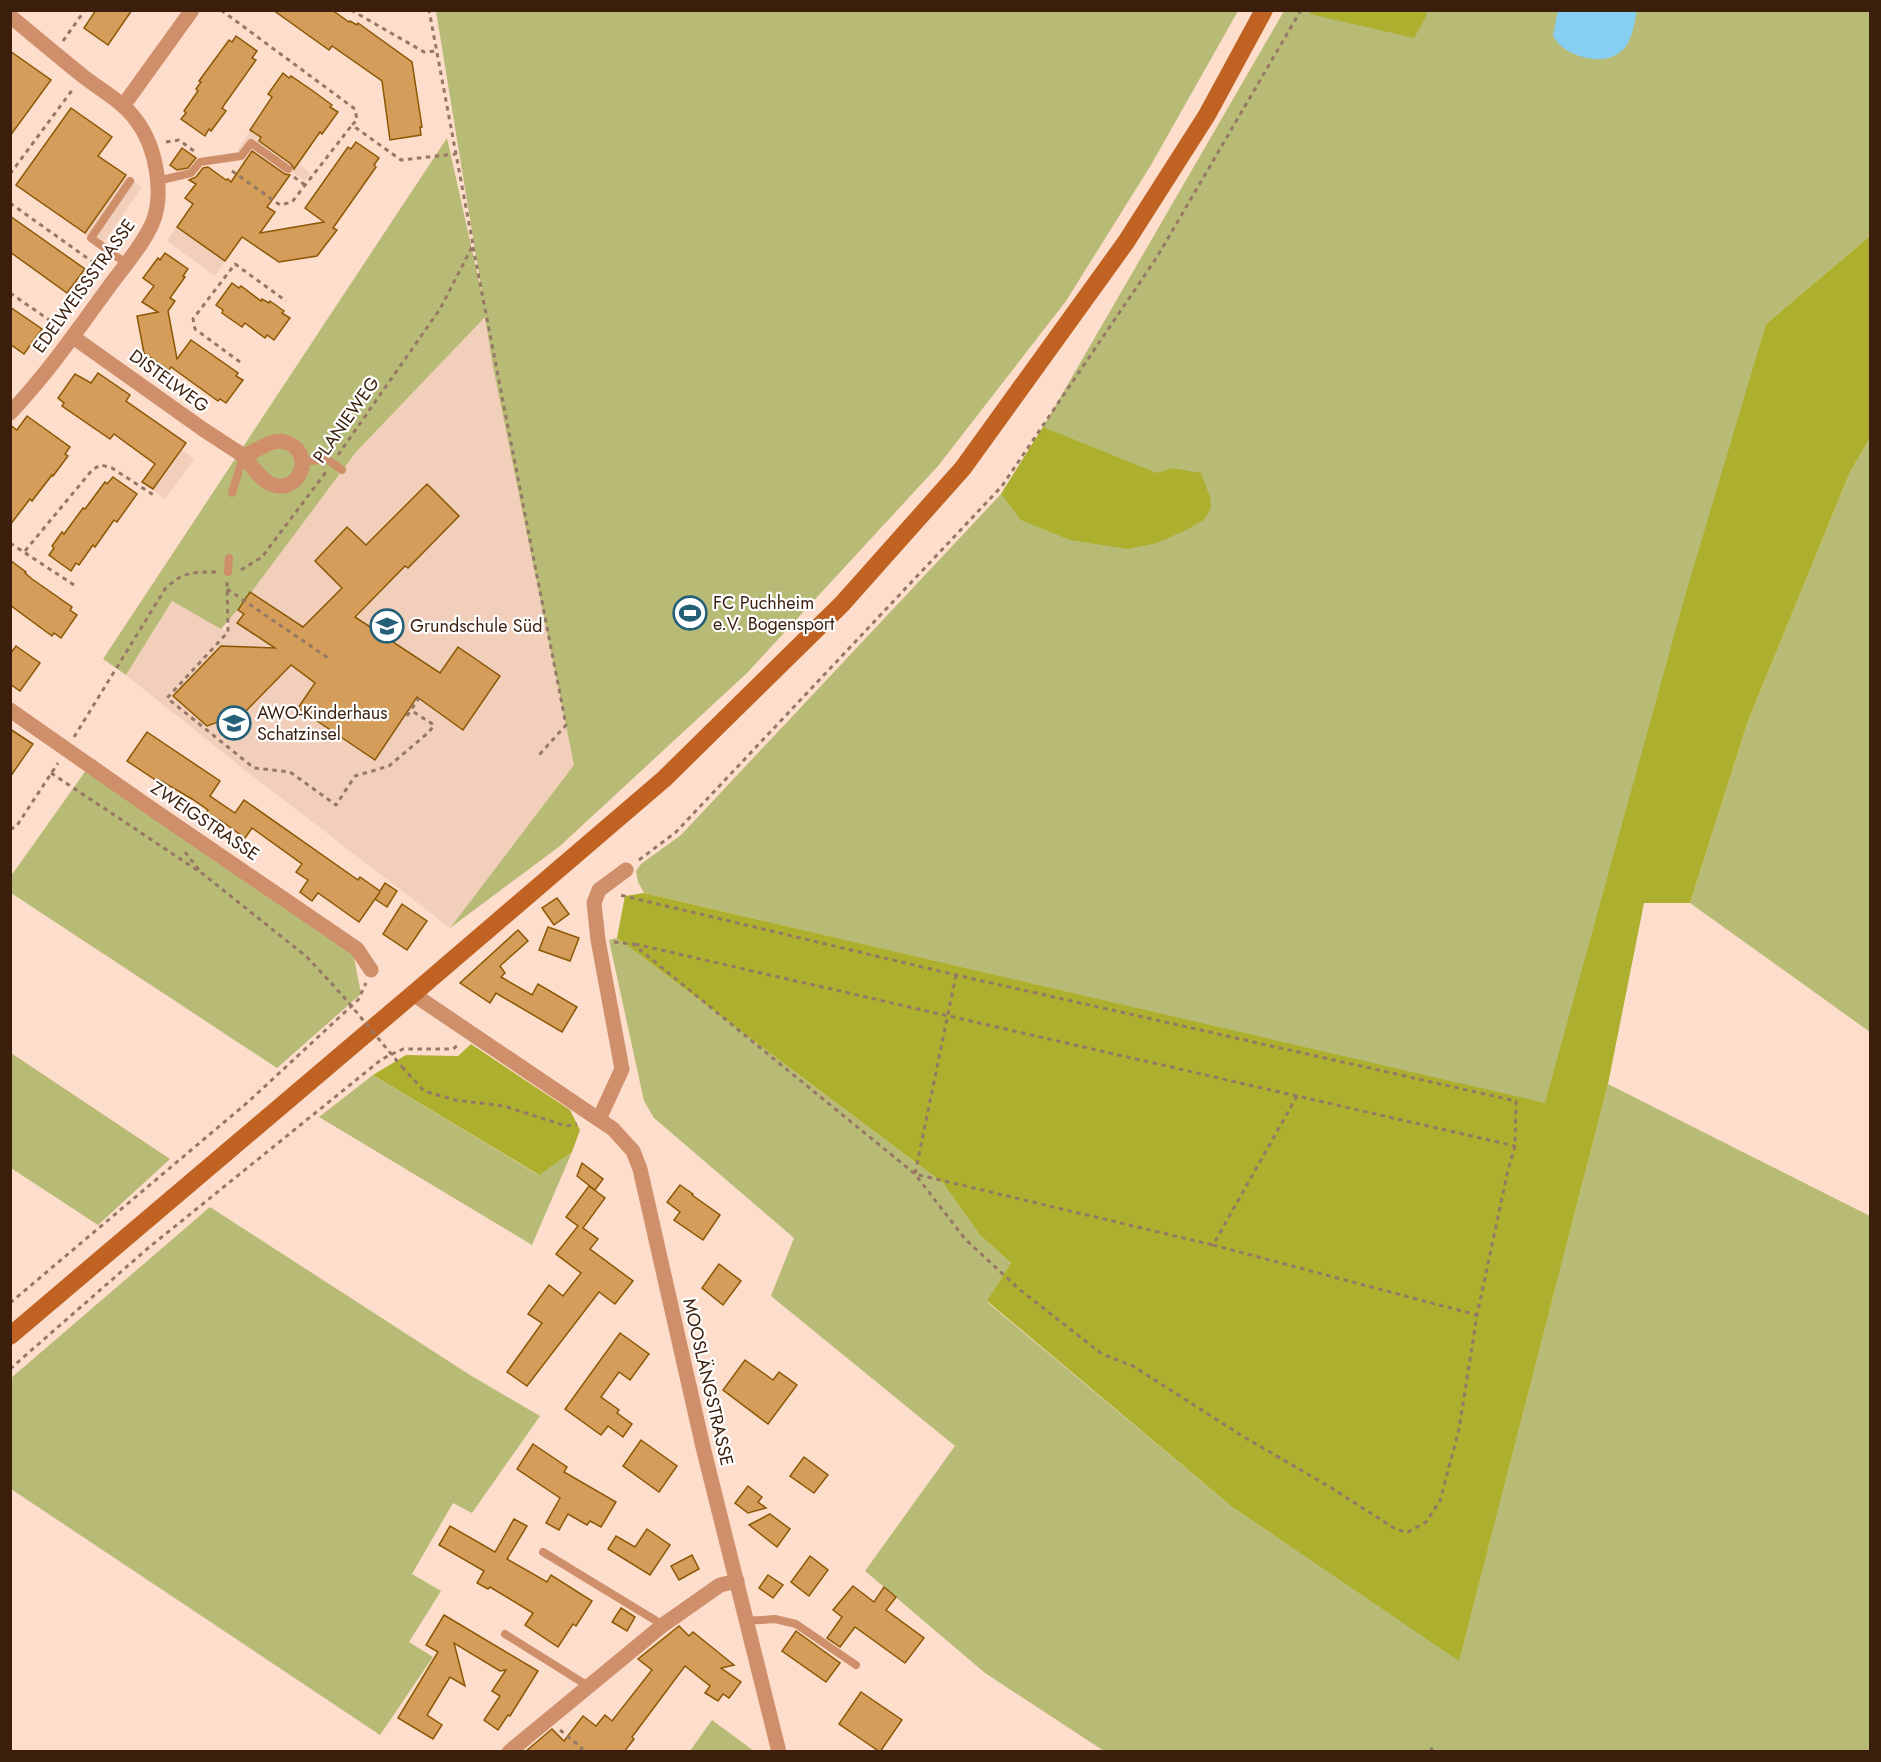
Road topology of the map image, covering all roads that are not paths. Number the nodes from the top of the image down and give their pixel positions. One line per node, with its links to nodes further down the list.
1 (192, 10): 4 (street)
2 (1264, 10): 20 (street)
3 (11, 16): 4 (street, EDELWEISSSTRASSE)
4 (123, 106): 7 (street, EDELWEISSSTRASSE)
5 (288, 169): 7 (lane)
6 (130, 181): 8 (lane)
7 (157, 181): 8 (street, EDELWEISSSTRASSE)
8 (127, 264): 9 (street, EDELWEISSSTRASSE)
9 (73, 337): 10 (street, EDELWEISSSTRASSE); 11 (street, DISTELWEG)
10 (10, 413)
11 (244, 456): 12 (street); 12 (street, DISTELWEG); 14 (lane)
12 (302, 462): 13 (lane)
13 (342, 470)
14 (232, 493)
15 (229, 558): 16 (lane)
16 (228, 572)
17 (10, 710): 19 (street, ZWEIGSTRASSE)
18 (626, 870): 21 (street)
19 (371, 970)
20 (413, 994): 21 (street, MOOSLÄNGSTRASSE); 22 (street)
21 (599, 1119): 24 (street, MOOSLÄNGSTRASSE)
22 (10, 1336)
23 (543, 1552): 26 (lane)
24 (737, 1581): 25 (street, MOOSLÄNGSTRASSE); 26 (street)
25 (746, 1621): 28 (lane); 31 (street, MOOSLÄNGSTRASSE)
26 (663, 1625): 29 (street)
27 (505, 1634): 29 (lane)
28 (856, 1665)
29 (588, 1686): 30 (street)
30 (509, 1752)
31 (779, 1752)

